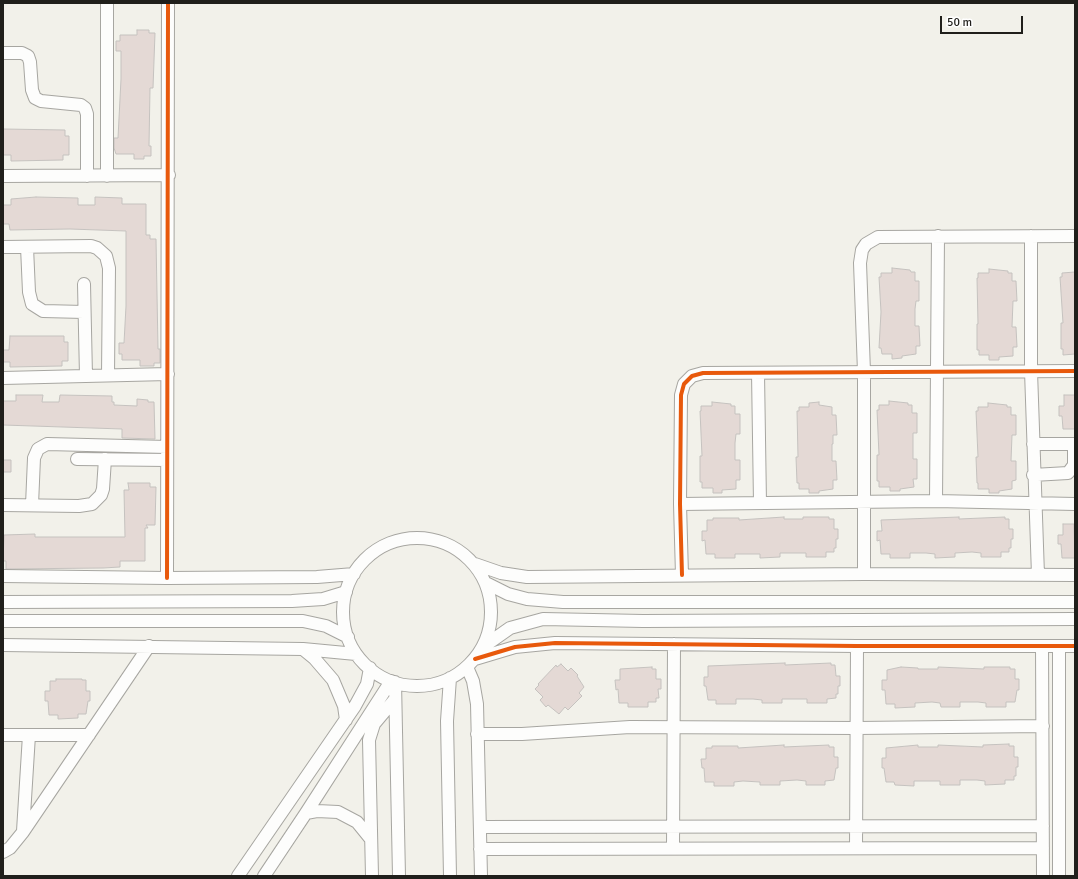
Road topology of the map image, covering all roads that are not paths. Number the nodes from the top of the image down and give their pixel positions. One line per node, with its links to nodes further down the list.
1 (107, 3): 7 (street)
2 (168, 3): 4 (street)
3 (3, 53): 6 (street)
4 (168, 175): 7 (street); 20 (street)
5 (3, 176): 6 (street)
6 (87, 176): 7 (street)
7 (107, 176)
8 (938, 236): 9 (street); 17 (street); 18 (street)
9 (1031, 236): 10 (street); 15 (street)
10 (1075, 236)
11 (3, 247): 12 (street)
12 (27, 247): 14 (street); 21 (street)
13 (84, 284): 14 (street)
14 (84, 312): 22 (street)
15 (1031, 371): 16 (street); 18 (street); 24 (street)
16 (1075, 371)
17 (864, 372): 18 (street); 19 (street); 32 (street)
18 (937, 372): 31 (street)
19 (758, 373): 33 (street); 34 (street)
20 (168, 374): 21 (street); 26 (street)
21 (108, 375): 22 (street)
22 (86, 376): 23 (street)
23 (3, 378)
24 (1033, 444): 25 (street); 30 (street)
25 (1075, 444): 30 (street)
26 (167, 447): 29 (street); 38 (street)
27 (77, 459): 28 (street)
28 (105, 459): 29 (street); 38 (street)
29 (167, 460): 46 (street)
30 (1033, 475): 35 (street)
31 (936, 501): 32 (street); 35 (street)
32 (865, 502): 33 (street); 41 (street)
33 (760, 503): 34 (street)
34 (680, 504): 42 (street)
35 (1034, 504): 36 (street); 43 (street)
36 (1075, 504)
37 (3, 505): 38 (street)
38 (32, 505)
39 (475, 564): 40 (street); 42 (street); 47 (street)
40 (354, 574): 46 (street); 48 (street)
41 (864, 574): 42 (street); 43 (street)
42 (682, 575)
43 (1038, 575): 44 (street)
44 (1075, 575)
45 (3, 576): 46 (street)
46 (167, 578)
47 (486, 583): 50 (street); 61 (street)
48 (346, 592): 49 (street); 53 (street)
49 (3, 602)
50 (1075, 602)
51 (1075, 619): 61 (street)
52 (3, 621): 53 (street)
53 (348, 637): 63 (street)
54 (674, 644): 57 (street); 64 (street); 71 (street)
55 (3, 645): 56 (street)
56 (149, 646): 62 (street); 73 (street)
57 (858, 646): 58 (street); 72 (street)
58 (1042, 646): 59 (street); 70 (street)
59 (1059, 646): 60 (street); 96 (street)
60 (1075, 646)
61 (483, 647): 64 (street)
62 (303, 650): 63 (street); 69 (street)
63 (356, 654): 65 (street)
64 (471, 663): 66 (street); 74 (street)
65 (370, 668): 67 (street); 69 (street)
66 (450, 678): 67 (street); 93 (street)
67 (393, 681): 68 (street); 77 (street)
68 (395, 699): 83 (street); 92 (street)
69 (346, 720): 89 (street)
70 (1042, 726): 72 (street); 78 (street)
71 (673, 727): 72 (street); 74 (street); 80 (street)
72 (857, 728): 81 (street)
73 (90, 734): 76 (street); 82 (street)
74 (477, 734): 79 (street)
75 (3, 735): 76 (street)
76 (29, 736): 82 (street)
77 (306, 814): 83 (street); 90 (street)
78 (1043, 826): 81 (street); 86 (street)
79 (480, 827): 80 (street); 87 (street)
80 (673, 828): 81 (street); 84 (street)
81 (856, 828): 85 (street)
82 (23, 832): 88 (street)
83 (370, 838): 91 (street)
84 (673, 847): 85 (street); 87 (street)
85 (856, 848): 86 (street)
86 (1043, 848): 95 (street)
87 (480, 849): 94 (street)
88 (3, 852)
89 (238, 876)
90 (264, 876)
91 (372, 876)
92 (399, 876)
93 (450, 876)
94 (481, 876)
95 (1043, 876)
96 (1059, 876)

